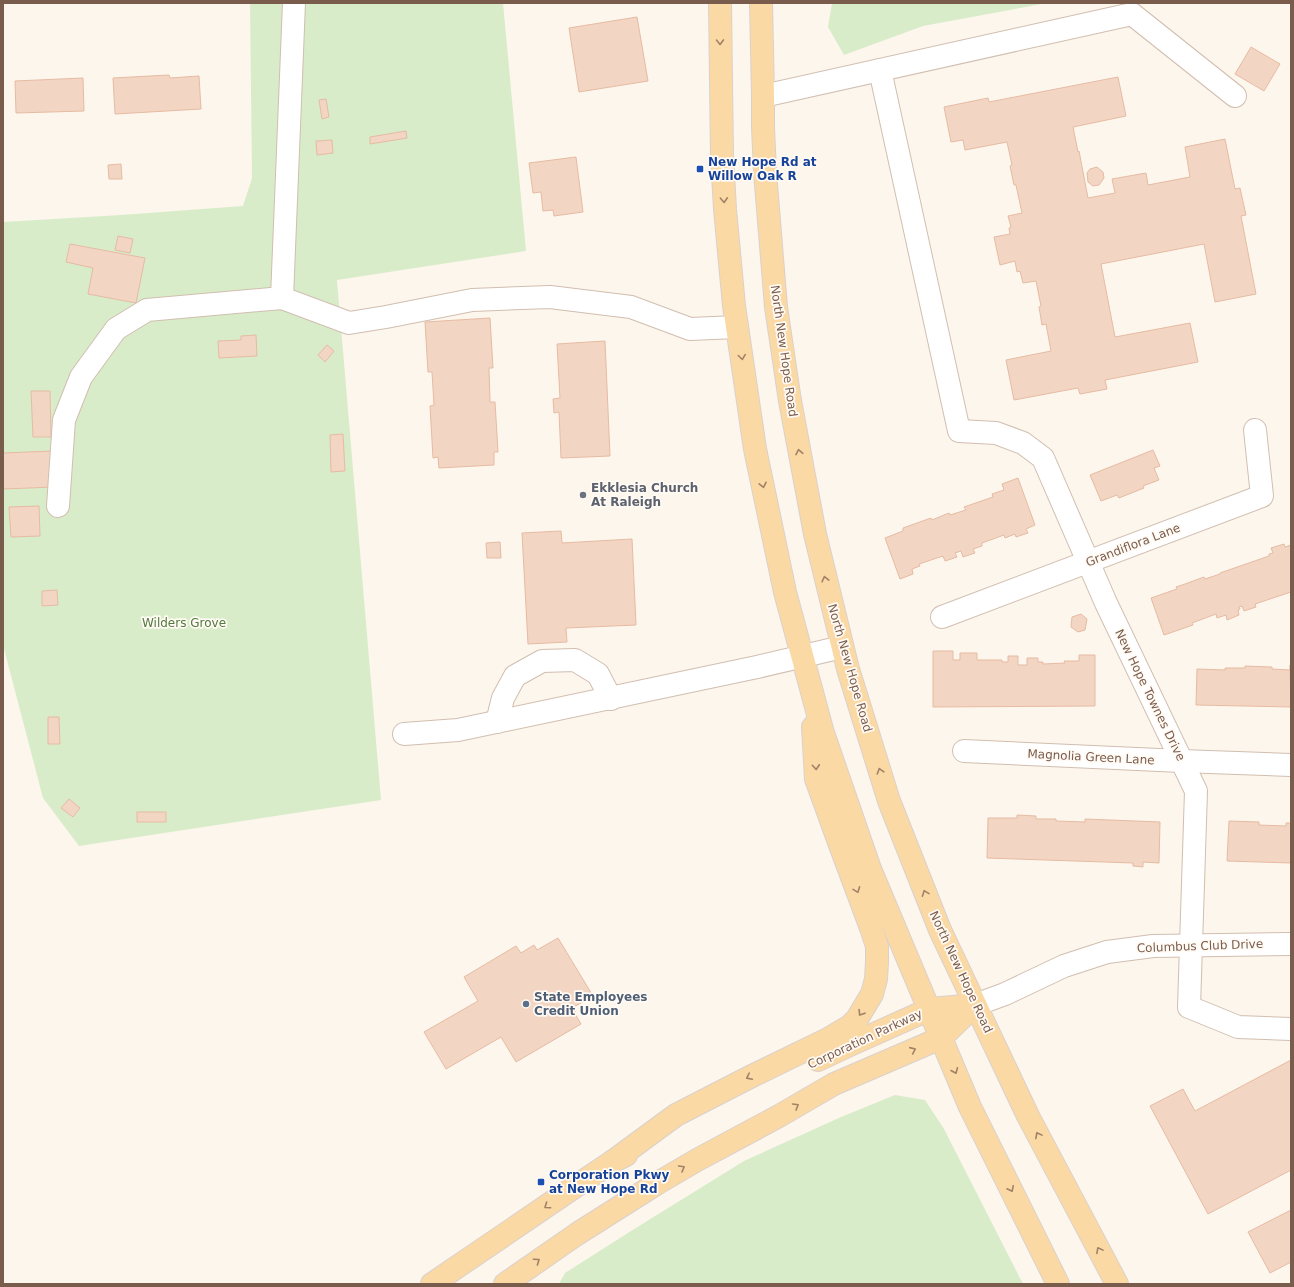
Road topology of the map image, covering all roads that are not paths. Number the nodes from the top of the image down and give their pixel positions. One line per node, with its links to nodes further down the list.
1 (294, 3): 7 (street)
2 (720, 3): 8 (main road, one-way to 8)
3 (761, 3): 5 (main road, North New Hope Road)
4 (880, 70): 5 (street); 6 (street); 11 (street, New Hope Townes Drive)
5 (763, 96): 13 (main road, North New Hope Road, one-way to 5)
6 (1235, 96)
7 (282, 298): 8 (street); 10 (street)
8 (737, 327): 14 (main road, one-way to 14)
9 (1256, 430): 11 (street, Grandiflora Lane)
10 (58, 506)
11 (1088, 561): 12 (street, Grandiflora Lane); 20 (street, New Hope Townes Drive)
12 (942, 617)
13 (842, 647): 14 (street); 24 (main road, North New Hope Road, one-way to 13)
14 (802, 656): 15 (main road); 16 (street)
15 (810, 686): 25 (main road); 28 (main road, one-way to 28)
16 (610, 699): 17 (street); 17 (street)
17 (497, 722): 18 (street)
18 (404, 734)
19 (964, 750): 20 (street, Magnolia Green Lane)
20 (1181, 761): 21 (street, Magnolia Green Lane); 23 (street, New Hope Townes Drive)
21 (1291, 765)
22 (1291, 944): 23 (street, Columbus Club Drive)
23 (1190, 945): 24 (street, Columbus Club Drive); 26 (street, New Hope Townes Drive)
24 (975, 1005): 25 (main road, Corporation Parkway); 27 (main road); 32 (main road, North New Hope Road, one-way to 24)
25 (930, 1009): 27 (main road); 28 (main road, Corporation Parkway)
26 (1291, 1029)
27 (941, 1038): 30 (main road, one-way to 27); 31 (main road, one-way to 31)
28 (612, 1162): 29 (main road, Corporation Parkway, one-way to 29)
29 (432, 1284)
30 (505, 1284)
31 (1058, 1284)
32 (1117, 1284)

